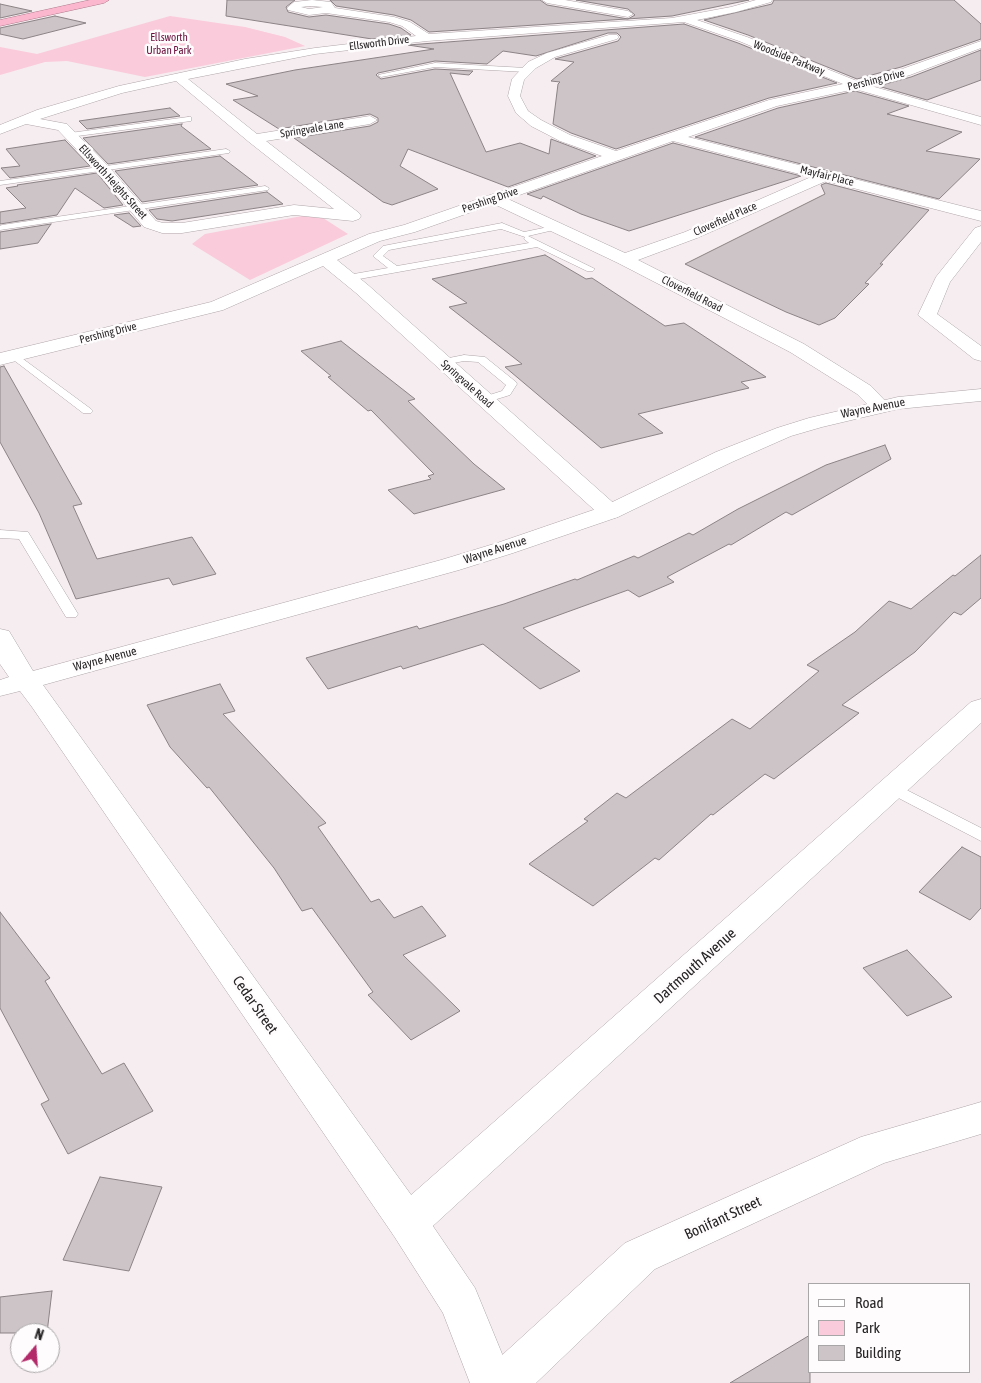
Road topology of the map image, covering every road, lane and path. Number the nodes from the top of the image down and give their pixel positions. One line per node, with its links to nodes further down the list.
1 (104, 0): 6 (highway)
2 (547, 0): 5 (street, Woodside Parkway)
3 (766, 0): 5 (street, Ellsworth Drive)
4 (326, 10): 8 (street)
5 (677, 20): 7 (street, Ellsworth Drive); 9 (street); 14 (street, Woodside Parkway)
6 (0, 23)
7 (566, 29): 8 (street, Ellsworth Drive); 9 (street)
8 (427, 38): 13 (street, Ellsworth Drive)
9 (596, 42): 11 (street)
10 (981, 44): 14 (street, Pershing Drive)
11 (526, 70): 12 (lane); 24 (street)
12 (381, 75)
13 (178, 77): 16 (street, Ellsworth Drive); 22 (street)
14 (858, 86): 18 (street, Woodside Parkway); 21 (street, Pershing Drive)
15 (188, 119): 20 (lane)
16 (26, 120): 19 (street, Ellsworth Drive); 20 (street, Ellsworth Heights Street)
17 (370, 120): 22 (street, Springvale Lane)
18 (981, 121)
19 (0, 130)
20 (70, 135): 25 (street, Ellsworth Heights Street)
21 (673, 137): 24 (street, Pershing Drive); 26 (street, Mayfair Place)
22 (254, 139): 29 (street)
23 (226, 151): 25 (lane)
24 (616, 156): 30 (street, Pershing Drive)
25 (103, 169): 27 (lane); 31 (street, Ellsworth Heights Street)
26 (824, 176): 34 (street, Mayfair Place); 42 (street, Cloverfield Place)
27 (0, 183)
28 (265, 188): 31 (lane)
29 (323, 194): 32 (street, Ellsworth Heights Street); 33 (street)
30 (495, 199): 35 (street, Cloverfield Road); 39 (street, Pershing Drive)
31 (136, 208): 32 (street, Ellsworth Heights Street); 36 (lane)
32 (294, 210): 33 (street, Ellsworth Heights Street)
33 (353, 216): 39 (street)
34 (981, 216)
35 (555, 227): 38 (lane); 42 (street, Cloverfield Road)
36 (2, 228)
37 (981, 231): 46 (street)
38 (523, 235): 40 (lane); 44 (lane)
39 (376, 237): 41 (street, Pershing Drive)
40 (536, 244): 43 (lane); 44 (lane)
41 (324, 258): 45 (street, Springvale Road); 47 (street, Pershing Drive)
42 (624, 259): 51 (street, Cloverfield Road)
43 (590, 269)
44 (396, 270): 45 (lane)
45 (348, 278): 48 (street, Springvale Road)
46 (981, 355)
47 (7, 358): 52 (lane)
48 (442, 362): 50 (street, Springvale Road); 50 (lane)
49 (981, 394): 51 (street, Wayne Avenue)
50 (484, 400): 53 (street, Springvale Road)
51 (880, 406): 53 (street, Wayne Avenue)
52 (87, 411)
53 (610, 512): 57 (street, Wayne Avenue)
54 (0, 534): 55 (lane)
55 (71, 614)
56 (0, 637): 57 (street, Cedar Street)
57 (14, 684): 62 (street, Cedar Street)
58 (981, 708): 59 (street, Dartmouth Avenue)
59 (893, 788): 60 (lane); 62 (street, Dartmouth Avenue)
60 (981, 835)
61 (981, 1118): 64 (street, Bonifant Street)
62 (408, 1223): 63 (street, Cedar Street)
63 (492, 1383)
64 (504, 1383)

